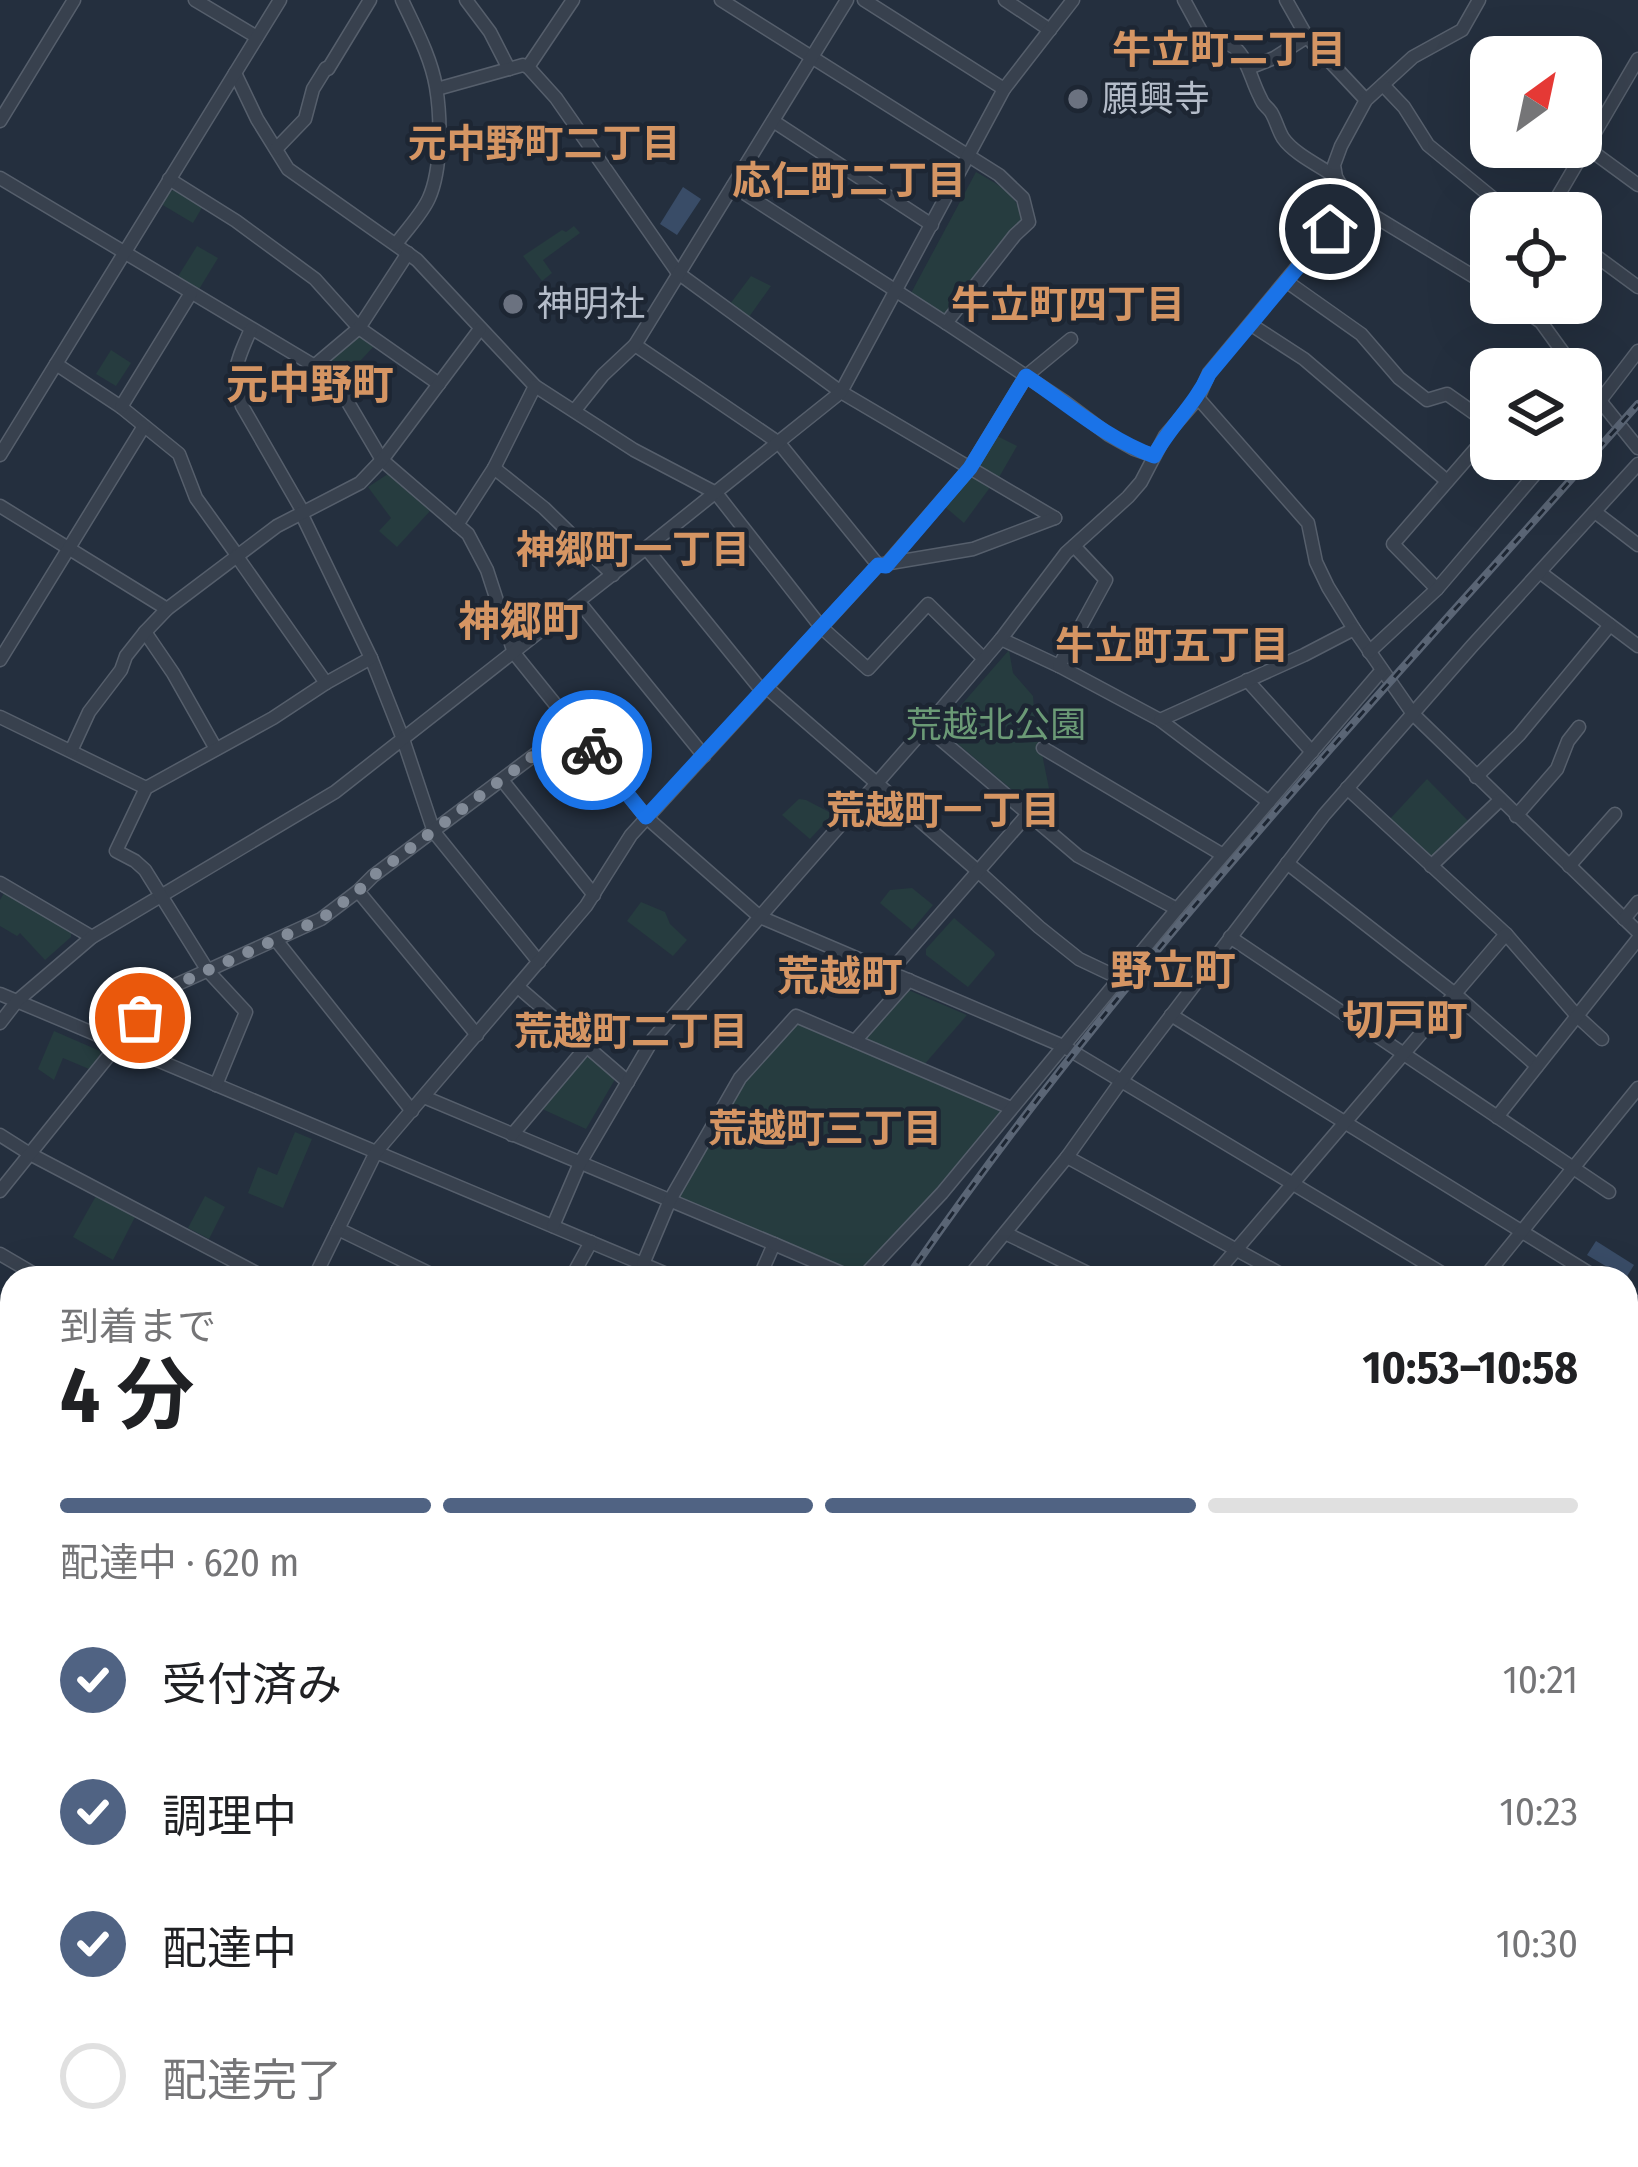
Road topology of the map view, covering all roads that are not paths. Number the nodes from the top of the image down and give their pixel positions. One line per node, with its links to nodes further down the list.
1 (74, 0): 30 (street)
2 (280, 0): 18 (street)
3 (370, 0): 33 (street)
4 (402, 0): 27 (street)
5 (466, 0): 23 (street)
6 (573, 0): 21 (street)
7 (722, 0): 19 (street)
8 (847, 0): 19 (street)
9 (864, 0): 28 (street)
10 (1005, 0): 16 (street)
11 (1073, 0): 16 (street)
12 (1184, 0): 22 (street)
13 (1286, 0): 17 (street)
14 (1479, 0): 26 (street)
15 (197, 1): 18 (street)
16 (1051, 30): 28 (street)
17 (1307, 37): 22 (street); 29 (street)
18 (257, 38): 24 (street)
19 (812, 58): 32 (street); 34 (street)
20 (1638, 59): 25 (street)
21 (528, 67): 23 (street); 47 (street)
22 (1249, 68): 36 (street)
23 (509, 69): 27 (street)
24 (235, 74): 33 (street); 38 (street)
25 (1632, 82): 31 (street)
26 (1383, 85): 29 (street); 41 (street)
27 (437, 89): 44 (street)
28 (1004, 89): 34 (street)
29 (1366, 100): 36 (street)
30 (0, 121)
31 (1602, 121)
32 (772, 122): 40 (street); 43 (street)
33 (276, 149): 44 (street)
34 (968, 157): 43 (street); 53 (street)
35 (1602, 158): 39 (street)
36 (1336, 177): 42 (street)
37 (0, 178): 45 (street)
38 (170, 179): 45 (street); 55 (street)
39 (1638, 185)
40 (733, 186): 47 (street); 51 (street)
41 (1485, 192)
42 (1351, 202): 48 (street); 49 (street)
43 (932, 225): 51 (street)
44 (402, 248): 55 (street); 57 (street)
45 (124, 253): 52 (street); 61 (street)
46 (1602, 260): 50 (street)
47 (678, 273): 59 (street); 66 (street)
48 (1470, 274)
49 (1286, 281): 54 (street); 72 (street)
50 (1638, 287)
51 (897, 292): 53 (street); 66 (street)
52 (191, 293): 56 (street); 70 (street)
53 (946, 323): 63 (street)
54 (1250, 324): 67 (street); 84 (street)
55 (359, 328): 62 (street); 64 (street)
56 (251, 329): 62 (street); 88 (street)
57 (480, 329): 64 (street); 65 (street)
58 (1071, 339): 63 (street)
59 (635, 345): 71 (street); 74 (street)
60 (1638, 351): 68 (street)
61 (56, 364): 70 (street); 77 (street)
62 (314, 366): 79 (street)
63 (1026, 376): 78 (street); 82 (street)
64 (439, 384): 79 (street)
65 (536, 386): 71 (street); 81 (street)
66 (841, 392): 74 (street); 82 (street)
67 (1198, 398): 78 (street); 103 (street)
68 (1602, 398)
69 (1602, 406): 75 (street)
70 (121, 407): 73 (street)
71 (575, 410): 85 (street)
72 (1470, 412)
73 (144, 426): 92 (street); 94 (street)
74 (779, 443): 85 (street); 95 (street)
75 (1638, 448)
76 (1470, 453): 84 (street)
77 (0, 455)
78 (1154, 456): 91 (street)
79 (382, 460): 88 (street); 89 (street)
80 (1638, 464): 87 (street)
81 (494, 468): 89 (street); 97 (street)
82 (970, 468): 95 (street); 95 (street)
83 (1530, 480): 98 (street)
84 (1447, 481): 98 (street)
85 (716, 493): 93 (street); 102 (street)
86 (0, 506): 92 (street)
87 (1595, 512): 90 (street); 96 (street)
88 (302, 513): 94 (street); 109 (street)
89 (458, 525): 108 (street)
90 (1638, 544)
91 (1074, 546): 105 (street); 112 (street)
92 (68, 548): 100 (street); 111 (street)
93 (646, 548): 97 (street); 116 (street)
94 (236, 555): 100 (street); 115 (street)
95 (882, 565): 102 (street)
96 (1541, 573): 101 (street); 117 (street)
97 (613, 575): 99 (street)
98 (1437, 589): 107 (street)
99 (579, 602): 108 (street); 128 (street)
100 (167, 609): 104 (street)
101 (1610, 625): 106 (street); 129 (street)
102 (821, 627): 110 (street); 116 (street)
103 (1354, 629): 107 (street); 114 (street)
104 (145, 632): 125 (street); 126 (street)
105 (1001, 639): 110 (street); 112 (street)
106 (1638, 646)
107 (1369, 652): 113 (street)
108 (514, 653): 120 (street); 123 (street)
109 (371, 658): 115 (street); 123 (street)
110 (984, 658): 121 (street)
111 (0, 660)
112 (1059, 666): 119 (street)
113 (1382, 670): 117 (street); 127 (street)
114 (1247, 680): 119 (street); 127 (street)
115 (326, 683): 125 (street)
116 (764, 689): 128 (street); 131 (street)
117 (1413, 714): 129 (street); 133 (street)
118 (0, 717): 126 (street)
119 (1160, 720): 135 (street)
120 (573, 726): 130 (street); 139 (street)
121 (926, 727): 131 (street); 136 (street)
122 (1580, 727): 138 (street)
123 (403, 739): 140 (street); 148 (street)
124 (1043, 748): 141 (street)
125 (216, 749): 132 (street)
126 (71, 751): 132 (street)
127 (1312, 752): 135 (street)
128 (704, 756): 139 (street)
129 (1476, 777): 134 (street)
130 (502, 780): 140 (street); 149 (street)
131 (876, 784): 145 (street); 152 (street)
132 (146, 788): 148 (street)
133 (1347, 788): 142 (street); 143 (street)
134 (1500, 800): 138 (street); 143 (street)
135 (1268, 802): 141 (street)
136 (1028, 814): 145 (street); 151 (street)
137 (1615, 814): 144 (street)
138 (1516, 816): 144 (street)
139 (646, 817): 149 (street); 152 (street)
140 (434, 832): 147 (street); 159 (street)
141 (1223, 855): 151 (street)
142 (1287, 862): 157 (street); 166 (street)
143 (1431, 866): 154 (street)
144 (1569, 866): 153 (street)
145 (979, 872): 161 (street); 162 (street)
146 (0, 883): 156 (street)
147 (358, 891): 158 (street); 171 (street)
148 (162, 895): 156 (street); 160 (street)
149 (594, 895): 159 (street)
150 (1638, 902): 153 (street)
151 (1177, 909): 162 (street)
152 (760, 917): 161 (street); 180 (street)
153 (1624, 919): 155 (street)
154 (1506, 934): 166 (street); 169 (street)
155 (1638, 936): 169 (street)
156 (92, 937): 167 (street)
157 (1230, 937): 168 (street); 177 (street)
158 (276, 940): 160 (street); 185 (street)
159 (539, 962): 164 (street)
160 (208, 971): 174 (street); 181 (street)
161 (890, 972): 163 (street)
162 (1118, 978): 176 (street)
163 (909, 980): 173 (street); 176 (street)
164 (518, 987): 171 (street); 175 (street)
165 (0, 994): 167 (street)
166 (1455, 994): 177 (street); 178 (street)
167 (17, 1001): 170 (street); 174 (street)
168 (1171, 1015): 179 (street); 187 (street)
169 (1577, 1016): 172 (street); 178 (street)
170 (0, 1023)
171 (477, 1035): 183 (street)
172 (1602, 1039)
173 (855, 1041): 184 (street); 198 (street)
174 (119, 1043): 181 (street); 191 (street)
175 (587, 1046): 180 (street); 189 (street)
176 (1063, 1046): 179 (street); 184 (street)
177 (1404, 1054): 186 (street); 187 (street)
178 (1538, 1066): 186 (street)
179 (1122, 1080): 192 (street); 195 (street)
180 (628, 1082): 193 (street)
181 (216, 1084): 190 (street)
182 (1638, 1088): 194 (street)
183 (424, 1096): 185 (street); 189 (street)
184 (1011, 1108): 214 (street)
185 (412, 1111): 190 (street)
186 (1497, 1117): 194 (street)
187 (1344, 1124): 195 (street); 201 (street)
188 (0, 1135): 191 (street)
189 (512, 1135): 193 (street)
190 (376, 1152): 199 (street); 200 (street)
191 (30, 1154): 196 (street); 207 (street)
192 (1066, 1156): 202 (street); 205 (street)
193 (580, 1163): 198 (street); 199 (street)
194 (1573, 1168): 197 (street); 201 (street)
195 (1294, 1183): 205 (street); 219 (street)
196 (0, 1191)
197 (1609, 1192)
198 (670, 1200): 204 (street); 206 (street)
199 (553, 1226): 203 (street)
200 (338, 1229): 208 (street); 209 (street)
201 (1521, 1232): 220 (street); 221 (street)
202 (1005, 1233): 215 (street); 216 (street)
203 (591, 1242): 206 (street); 210 (street)
204 (774, 1244): 212 (street); 213 (street)
205 (1236, 1250): 217 (street); 218 (street)
206 (643, 1264): 211 (street)
207 (243, 1266)
208 (320, 1266)
209 (414, 1266)
210 (578, 1266)
211 (648, 1266)
212 (764, 1266)
213 (825, 1266)
214 (873, 1266)
215 (978, 1266)
216 (1073, 1266)
217 (1222, 1266)
218 (1266, 1266)
219 (1430, 1266)
220 (1494, 1266)
221 (1577, 1266)

